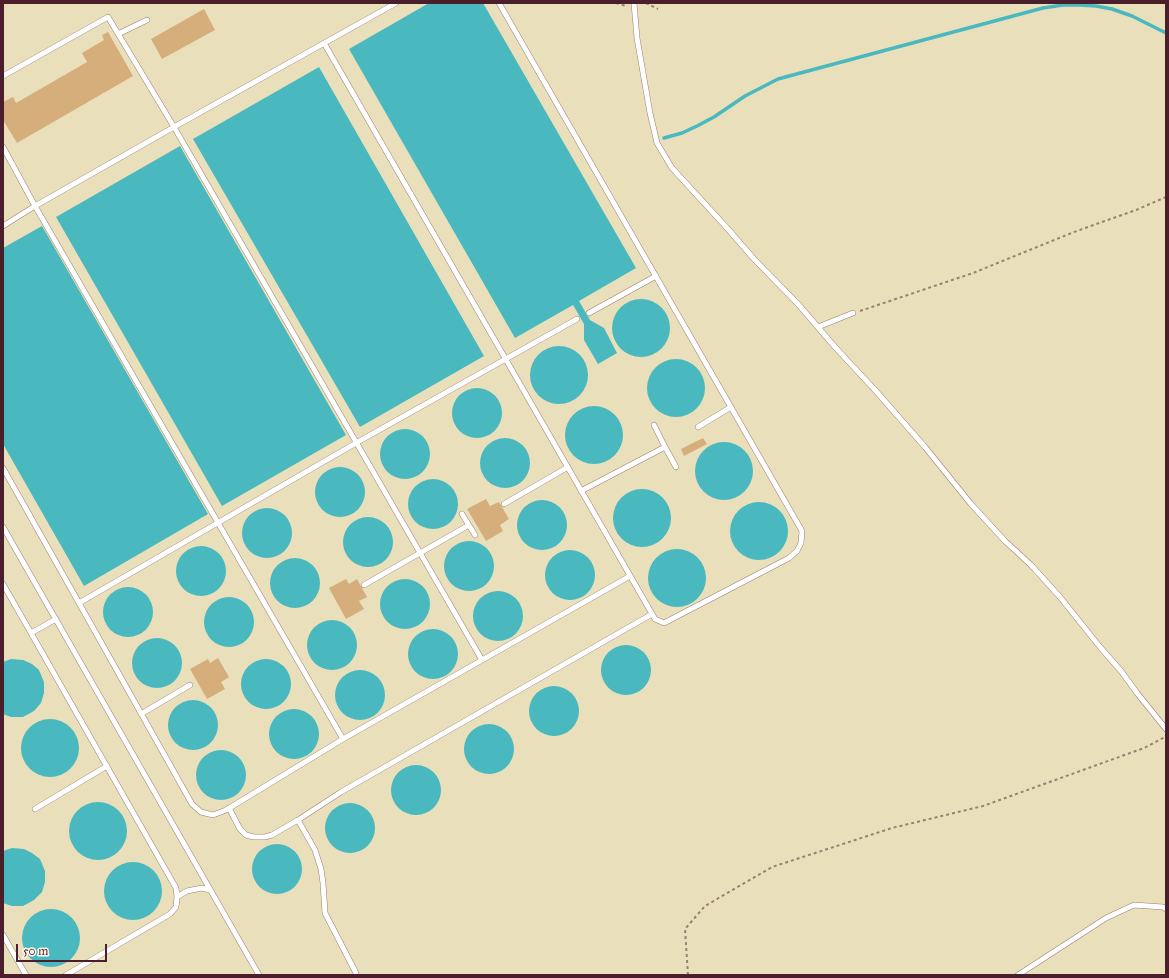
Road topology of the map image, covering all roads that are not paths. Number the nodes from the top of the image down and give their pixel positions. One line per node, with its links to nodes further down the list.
1 (396, 3): 6 (lane)
2 (499, 3): 12 (lane)
3 (634, 3): 16 (lane)
4 (147, 20): 5 (lane)
5 (118, 34): 7 (lane); 8 (lane)
6 (324, 43): 8 (lane); 17 (lane)
7 (3, 76)
8 (174, 127): 10 (lane); 21 (lane)
9 (3, 147): 10 (lane)
10 (35, 206): 11 (lane); 29 (lane)
11 (3, 226)
12 (656, 276): 13 (lane); 18 (lane)
13 (589, 313)
14 (854, 313): 16 (lane)
15 (577, 319): 17 (lane)
16 (818, 327): 44 (lane)
17 (506, 359): 21 (lane); 23 (lane)
18 (731, 407): 20 (lane); 38 (lane)
19 (654, 425): 22 (lane)
20 (698, 427)
21 (356, 442): 29 (lane); 33 (lane)
22 (664, 447): 24 (lane); 26 (lane)
23 (568, 467): 26 (lane); 27 (lane)
24 (676, 467)
25 (3, 468): 37 (lane)
26 (581, 491): 34 (lane)
27 (504, 504)
28 (462, 514): 30 (lane)
29 (218, 523): 37 (lane); 45 (lane)
30 (469, 526): 32 (lane); 33 (lane)
31 (3, 527): 39 (lane)
32 (475, 535)
33 (420, 553): 36 (lane); 41 (lane)
34 (630, 576): 38 (lane); 41 (lane)
35 (3, 584): 40 (lane)
36 (364, 585)
37 (79, 603): 43 (lane)
38 (652, 614): 49 (lane)
39 (56, 619): 40 (lane); 50 (lane)
40 (31, 633): 46 (lane)
41 (482, 660): 45 (lane)
42 (190, 685): 43 (lane)
43 (141, 714): 47 (lane)
44 (1166, 729)
45 (343, 739): 47 (lane)
46 (107, 766): 48 (lane); 51 (lane)
47 (229, 808): 49 (lane)
48 (35, 809)
49 (298, 820): 54 (lane)
50 (210, 890): 51 (lane); 57 (lane)
51 (177, 898): 56 (lane)
52 (1166, 909): 58 (lane)
53 (3, 935): 55 (lane)
54 (356, 973)
55 (26, 975)
56 (66, 975)
57 (258, 975)
58 (1018, 975)

